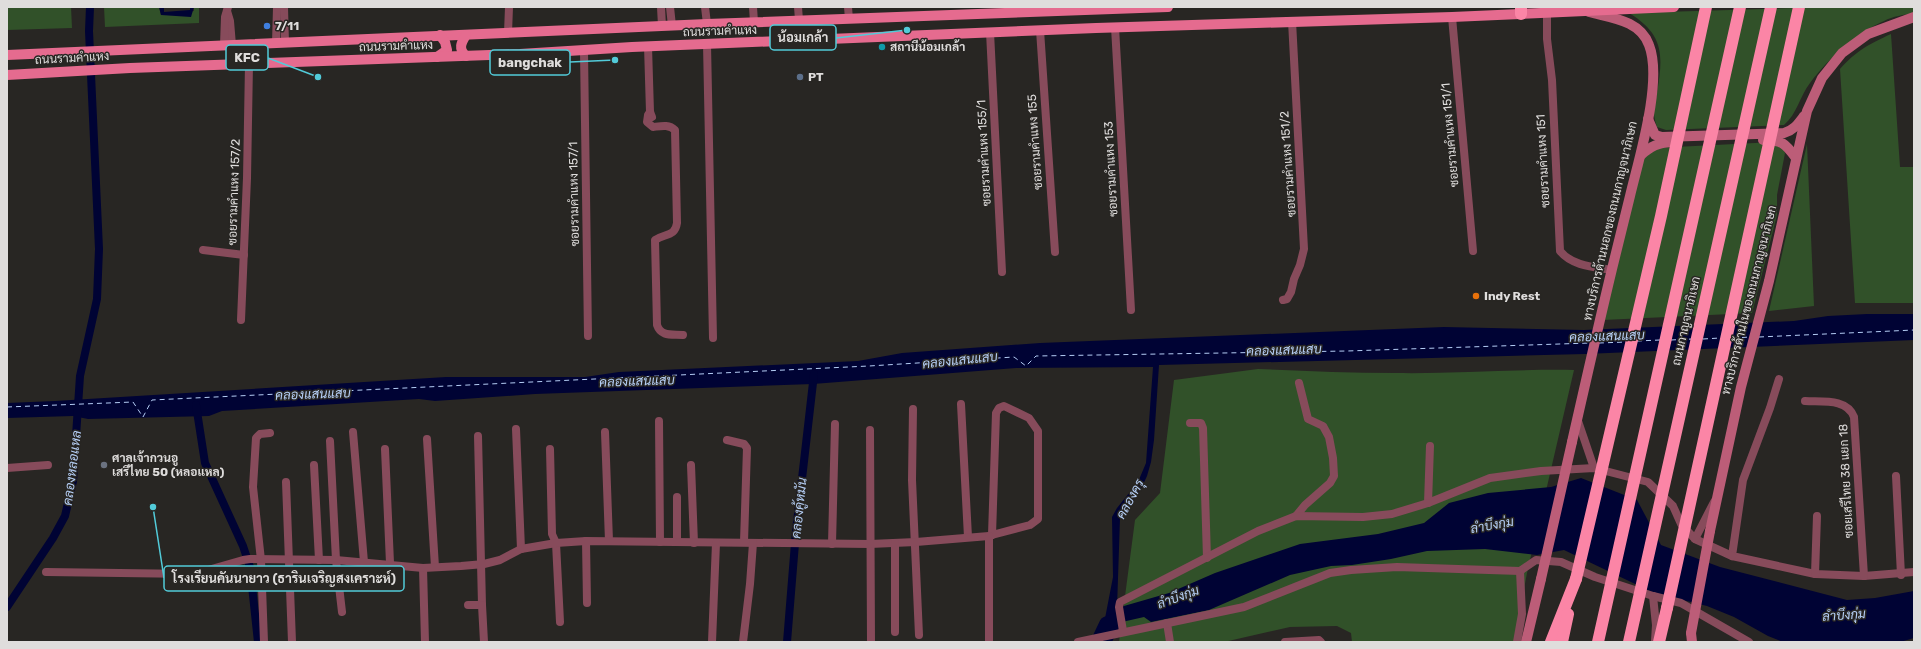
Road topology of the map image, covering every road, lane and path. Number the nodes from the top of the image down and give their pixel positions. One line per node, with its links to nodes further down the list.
1 (277, 7): 35 (street)
2 (284, 7): 35 (street)
3 (509, 7): 32 (street)
4 (661, 7): 28 (street)
5 (670, 7): 28 (street)
6 (705, 7): 27 (street)
7 (753, 7): 26 (street)
8 (798, 7): 24 (street)
9 (848, 7): 23 (street)
10 (1168, 7): 17 (main road, ถนนรามคำแหง)
11 (1674, 7): 19 (main road, ถนนรามคำแหง)
12 (1706, 7): 127 (highway, bridge)
13 (1740, 7): 156 (highway, ถนนกาญจนาภิเษก, bridge)
14 (1771, 7): 157 (highway, ถนนกาญจนาภิเษก, bridge)
15 (1799, 7): 132 (highway, bridge)
16 (227, 9): 37 (street)
17 (1042, 9): 23 (main road, ถนนรามคำแหง)
18 (1516, 11): 20 (main road, ถนนรามคำแหง); 21 (main road, ถนนรามคำแหง)
19 (1583, 11): 20 (main road, ถนนรามคำแหง); 46 (main road, ทางบริการด้านนอกของถนนกาญจนาภิเษก)
20 (1547, 13): 53 (street, ซอยรามคำแหง 151)
21 (1452, 17): 25 (main road, ถนนรามคำแหง); 50 (street, ซอยรามคำแหง 151/1)
22 (1914, 17): 45 (main road, ทางบริการด้านในของถนนกาญจนาภิเษก)
23 (849, 19): 24 (main road, ถนนรามคำแหง)
24 (799, 20): 26 (main road, ถนนรามคำแหง)
25 (1292, 21): 29 (main road, ถนนรามคำแหง); 55 (street, ซอยรามคำแหง 151/2)
26 (754, 22): 27 (main road, ถนนรามคำแหง)
27 (707, 24): 28 (main road, ถนนรามคำแหง)
28 (667, 26): 32 (main road, ถนนรามคำแหง)
29 (1115, 27): 30 (main road, ถนนรามคำแหง); 56 (street, ซอยรามคำแหง 153)
30 (1040, 30): 31 (main road, ถนนรามคำแหง); 51 (street, ซอยรามคำแหง 155)
31 (990, 32): 36 (main road, ถนนรามคำแหง); 54 (street, ซอยรามคำแหง 155/1)
32 (508, 33): 33 (main road, ถนนรามคำแหง)
33 (466, 34): 34 (main road, ถนนรามคำแหง); 41 (main road)
34 (440, 35): 35 (main road, ถนนรามคำแหง); 42 (main road)
35 (280, 43): 37 (main road, ถนนรามคำแหง)
36 (707, 44): 38 (main road, ถนนรามคำแหง); 60 (street)
37 (228, 45): 40 (main road, ถนนรามคำแหง)
38 (648, 46): 39 (main road, ถนนรามคำแหง); 58 (street)
39 (584, 51): 41 (main road, ถนนรามคำแหง); 59 (street, ซอยรามคำแหง 157/1)
40 (7, 55)
41 (466, 56): 42 (main road, ถนนรามคำแหง)
42 (437, 57): 43 (main road, ถนนรามคำแหง)
43 (249, 64): 44 (main road, ถนนรามคำแหง); 52 (street, ซอยรามคำแหง 157/2)
44 (7, 75)
45 (1807, 112): 46 (main road); 48 (main road, ทางบริการด้านในของถนนกาญจนาภิเษก)
46 (1648, 119): 47 (main road, ทางบริการด้านนอกของถนนกาญจนาภิเษก)
47 (1640, 155): 48 (main road); 53 (main road, ทางบริการด้านนอกของถนนกาญจนาภิเษก)
48 (1796, 158): 89 (main road, ทางบริการด้านในของถนนกาญจนาภิเษก)
49 (203, 250): 52 (street)
50 (1473, 251)
51 (1055, 252)
52 (244, 255): 57 (street, ซอยรามคำแหง 157/2)
53 (1612, 270): 66 (main road, ทางบริการด้านนอกของถนนกาญจนาภิเษก)
54 (1002, 272)
55 (1283, 300)
56 (1131, 310)
57 (241, 320)
58 (683, 335)
59 (588, 336)
60 (713, 338)
61 (1779, 379): 110 (street)
62 (1298, 383): 92 (street)
63 (1804, 401): 126 (street, ซอยเสรีไทย 38 แยก 18)
64 (961, 404): 95 (street)
65 (913, 409): 101 (street)
66 (1578, 418): 86 (street); 153 (main road, ทางบริการด้านนอกของถนนกาญจนาภิเษก, bridge)
67 (659, 421): 99 (street)
68 (1190, 423): 111 (street)
69 (835, 424): 107 (street)
70 (516, 429): 109 (street)
71 (870, 430): 108 (street)
72 (353, 432): 116 (street)
73 (604, 432): 98 (street)
74 (270, 433): 112 (street)
75 (478, 436): 118 (street)
76 (427, 439): 119 (street)
77 (727, 440): 105 (street)
78 (330, 441): 115 (street)
79 (1430, 446): 91 (street)
80 (550, 449): 102 (street)
81 (384, 450): 117 (street)
82 (48, 465): 85 (street)
83 (314, 465): 114 (street)
84 (691, 465): 103 (street)
85 (7, 468)
86 (1594, 468): 91 (street); 96 (street)
87 (1896, 476): 125 (street)
88 (286, 482): 113 (street)
89 (1717, 496): 96 (street); 139 (main road, ทางบริการด้านในของถนนกาญจนาภิเษก, bridge)
90 (677, 497): 100 (street)
91 (1428, 503): 92 (street)
92 (1296, 516): 111 (street)
93 (1817, 516): 124 (street)
94 (990, 535): 94 (street); 95 (street); 148 (street)
95 (968, 537): 101 (street)
96 (1695, 539): 110 (street)
97 (586, 541): 98 (street); 102 (street); 129 (street)
98 (609, 541): 99 (street)
99 (660, 542): 100 (street)
100 (677, 542): 103 (street)
101 (916, 542): 106 (street); 138 (street)
102 (556, 543): 109 (street); 134 (street)
103 (694, 543): 104 (street)
104 (716, 543): 105 (street); 145 (street)
105 (748, 543): 107 (street); 146 (street)
106 (895, 543): 108 (street); 137 (street)
107 (832, 544): 108 (street)
108 (870, 544): 147 (street)
109 (521, 549): 118 (street)
110 (1732, 556): 124 (street)
111 (1207, 558): 136 (street)
112 (261, 560): 113 (street); 122 (street); 141 (street)
113 (288, 560): 114 (street); 142 (street)
114 (319, 560): 115 (street)
115 (336, 560): 116 (street); 133 (street)
116 (364, 562): 117 (street)
117 (390, 564): 120 (street)
118 (481, 564): 119 (street); 131 (street)
119 (435, 567): 120 (street)
120 (423, 568): 143 (street)
121 (1520, 571): 128 (street); 135 (street); 152 (street)
122 (46, 572)
123 (1914, 572): 125 (street)
124 (1815, 574): 126 (street)
125 (1901, 575): 126 (street)
126 (1864, 576)
127 (1576, 579): 154 (highway); 155 (highway)
128 (1653, 596): 158 (street); 161 (street)
129 (587, 603)
130 (468, 605): 131 (street)
131 (482, 605): 144 (street)
132 (1667, 608): 159 (highway); 160 (highway)
133 (342, 612)
134 (560, 622)
135 (1167, 623): 136 (street); 150 (street)
136 (1122, 630): 149 (street)
137 (895, 632)
138 (919, 635)
139 (1692, 637)
140 (1320, 641): 151 (street)
141 (264, 642)
142 (292, 642)
143 (425, 642)
144 (484, 642)
145 (712, 642)
146 (743, 642)
147 (871, 642)
148 (989, 642)
149 (1078, 642)
150 (1170, 642)
151 (1284, 642)
152 (1517, 642)
153 (1526, 642)
154 (1551, 642)
155 (1562, 642)
156 (1598, 642)
157 (1629, 642)
158 (1654, 642)
159 (1659, 642)
160 (1662, 642)
161 (1749, 642)

